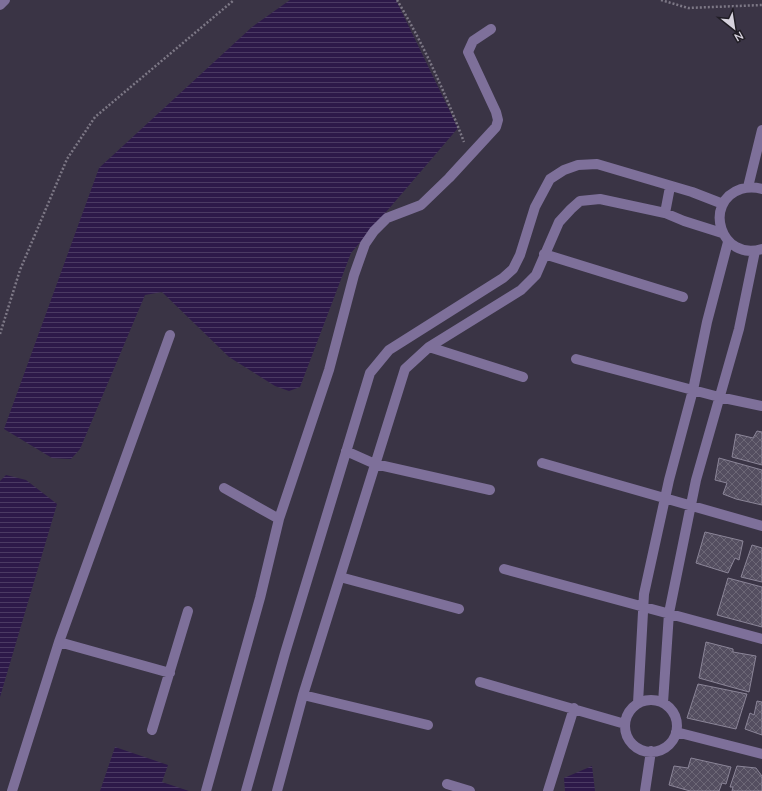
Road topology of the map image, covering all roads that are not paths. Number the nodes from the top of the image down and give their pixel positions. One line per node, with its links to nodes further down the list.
1 (4, 0): 2 (street)
2 (0, 6)
3 (491, 29): 28 (street)
4 (762, 130): 6 (street)
5 (670, 187): 8 (street); 9 (street); 21 (street)
6 (748, 187): 7 (street); 8 (street)
7 (762, 189)
8 (723, 204): 10 (street)
9 (665, 213): 10 (street); 12 (street)
10 (725, 238): 11 (street); 18 (street)
11 (759, 250): 19 (street)
12 (544, 254): 13 (street); 15 (street)
13 (683, 297)
14 (170, 335): 37 (street)
15 (429, 347): 17 (street); 23 (street)
16 (576, 359): 18 (street)
17 (523, 377)
18 (693, 390): 19 (street); 26 (street)
19 (719, 397): 20 (street); 27 (street)
20 (762, 406)
21 (346, 451): 23 (street); 53 (street)
22 (542, 463): 26 (street)
23 (375, 464): 25 (street); 31 (street)
24 (224, 488): 28 (street)
25 (490, 490)
26 (666, 498): 27 (street); 32 (street)
27 (691, 505): 29 (street); 35 (street)
28 (279, 519): 52 (street)
29 (762, 526)
30 (504, 569): 32 (street)
31 (340, 577): 33 (street); 40 (street)
32 (643, 607): 35 (street); 41 (street)
33 (459, 609)
34 (188, 611): 38 (street)
35 (669, 613): 36 (street); 42 (street)
36 (762, 639)
37 (58, 642): 38 (street); 51 (street)
38 (170, 673): 46 (street)
39 (480, 682): 43 (street)
40 (303, 695): 45 (street); 54 (street)
41 (638, 703): 42 (street); 44 (street)
42 (663, 703): 47 (street)
43 (574, 708): 44 (street); 56 (street)
44 (625, 724): 48 (street)
45 (428, 725)
46 (152, 730)
47 (676, 732): 48 (street); 49 (street)
48 (651, 751): 57 (street)
49 (762, 754)
50 (447, 784): 55 (street)
51 (12, 791)
52 (206, 791)
53 (246, 791)
54 (277, 791)
55 (470, 791)
56 (548, 791)
57 (645, 791)

